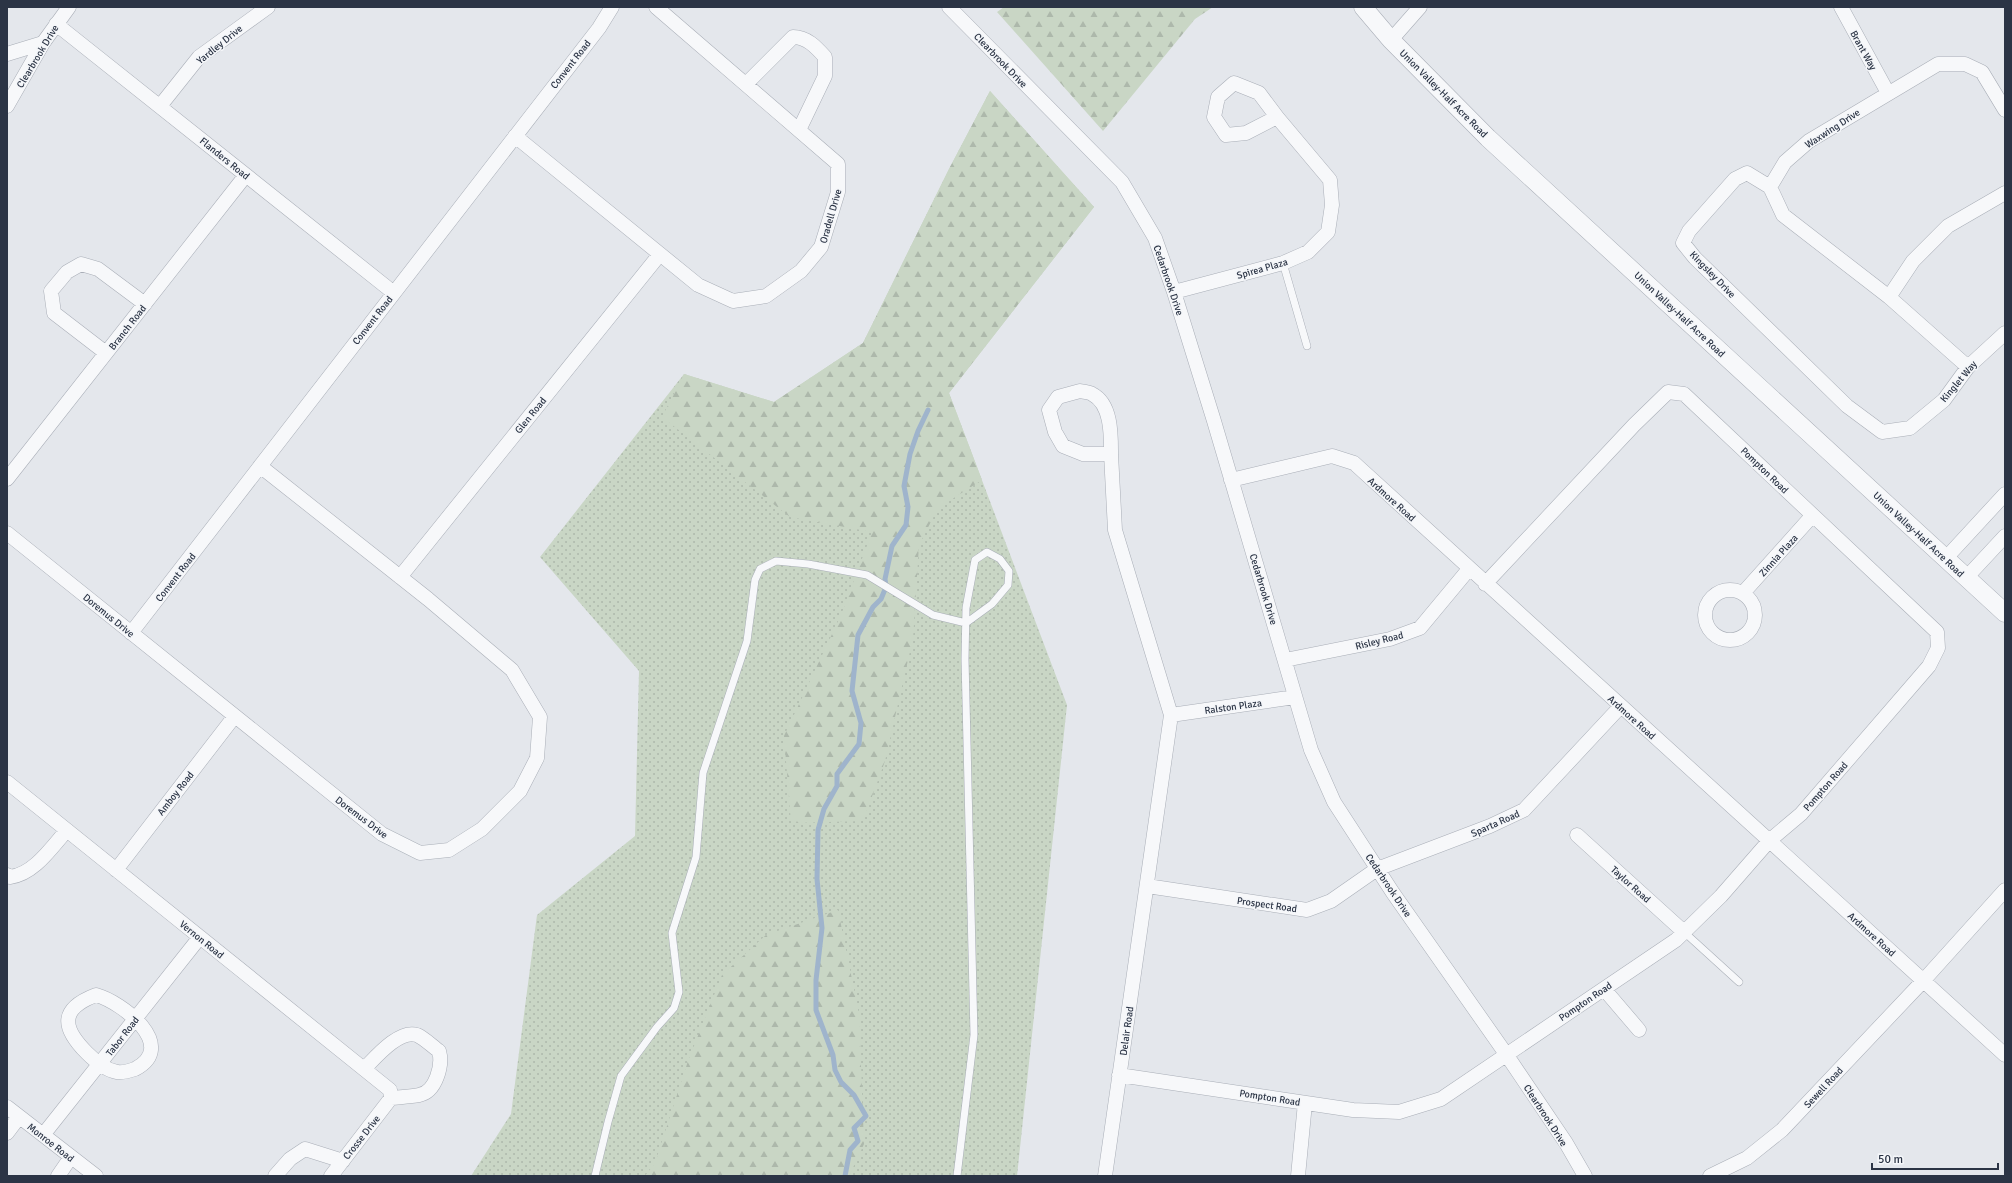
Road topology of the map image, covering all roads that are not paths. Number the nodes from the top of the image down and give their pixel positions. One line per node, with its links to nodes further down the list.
1 (69, 7): 9 (street, Clearbrook Drive)
2 (268, 7): 16 (street, Yardley Drive)
3 (612, 7): 21 (street, Convent Road)
4 (656, 7): 13 (street, Oradell Drive)
5 (949, 7): 18 (street, Clearbrook Drive)
6 (1363, 7): 10 (street, Union Valley-Half Acre Road)
7 (1420, 7): 10 (street)
8 (1841, 7): 14 (street, Brant Way)
9 (56, 24): 11 (street, Clearbrook Drive); 16 (street, Flanders Road)
10 (1391, 40): 44 (street, Union Valley-Half Acre Road)
11 (43, 43): 12 (street); 15 (street, Clearbrook Drive)
12 (7, 54)
13 (746, 84): 20 (street, Oradell Drive); 20 (street)
14 (1888, 93): 17 (street, Waxwing Drive); 23 (street, Waxwing Drive)
15 (7, 106)
16 (160, 106): 22 (street, Flanders Road)
17 (2005, 110)
18 (1054, 113): 27 (street, Cedarbrook Drive)
19 (1277, 117): 26 (street, Spirea Plaza)
20 (799, 130): 25 (street, Oradell Drive)
21 (515, 136): 25 (street, Oradell Drive); 28 (street, Convent Road)
22 (246, 175): 28 (street, Flanders Road); 30 (street, Branch Road)
23 (1770, 187): 29 (street); 35 (street, Kingsley Drive)
24 (2005, 193): 29 (street)
25 (660, 254): 46 (street, Glen Road)
26 (1283, 263): 27 (street, Spirea Plaza); 32 (lane)
27 (1174, 292): 39 (street, Cedarbrook Drive)
28 (394, 293): 37 (street, Convent Road)
29 (1889, 297): 34 (street)
30 (145, 304): 33 (street, Branch Road); 33 (street)
31 (2005, 333): 34 (street, Kinglet Way)
32 (1307, 346)
33 (106, 353): 38 (street, Branch Road)
34 (1968, 367): 35 (street, Kinglet Way)
35 (1813, 373)
36 (1112, 454): 36 (street); 56 (street)
37 (260, 466): 46 (street, Doremus Drive); 52 (street, Convent Road)
38 (7, 478)
39 (1231, 480): 45 (street, Ardmore Road); 53 (street, Cedarbrook Drive)
40 (2005, 494): 44 (street)
41 (1812, 516): 48 (street, Pompton Road); 49 (street, Zinnia Plaza); 61 (street, Pompton Road)
42 (7, 533): 52 (street, Doremus Drive)
43 (2005, 536): 47 (street)
44 (1946, 558): 47 (street, Union Valley-Half Acre Road)
45 (1469, 569): 48 (street, Ardmore Road); 53 (street, Risley Road)
46 (400, 577): 57 (street, Doremus Drive)
47 (1966, 578): 50 (street, Union Valley-Half Acre Road)
48 (1485, 584): 55 (street, Ardmore Road)
49 (1743, 593)
50 (2005, 613)
51 (966, 623): 51 (lane); 91 (lane); 92 (lane)
52 (131, 633): 57 (street, Doremus Drive)
53 (1285, 660): 54 (street, Cedarbrook Drive)
54 (1295, 697): 56 (street, Ralston Plaza); 62 (street, Cedarbrook Drive)
55 (1620, 706): 61 (street, Ardmore Road); 62 (street, Sparta Road)
56 (1171, 715): 65 (street, Delair Road)
57 (234, 717): 63 (street, Amboy Road)
58 (10, 790): 59 (street, Vernon Road)
59 (67, 830): 63 (street, Vernon Road); 64 (street)
60 (1578, 835): 67 (street, Taylor Road)
61 (1769, 841): 67 (street, Pompton Road); 69 (street, Ardmore Road)
62 (1377, 869): 65 (street, Prospect Road); 74 (street, Cedarbrook Drive)
63 (116, 870): 68 (street, Vernon Road)
64 (7, 875)
65 (1146, 886): 78 (street, Delair Road)
66 (2005, 890): 69 (street, Sewell Road)
67 (1684, 932): 70 (lane); 71 (street, Pompton Road)
68 (200, 937): 72 (street, Tabor Road); 77 (street, Vernon Road)
69 (1923, 981): 75 (street, Ardmore Road); 96 (street, Sewell Road)
70 (1739, 982)
71 (1604, 989): 73 (street); 74 (street, Pompton Road)
72 (135, 1019): 76 (street, Tabor Road); 76 (street); 76 (street)
73 (1639, 1030)
74 (1506, 1054): 80 (street, Pompton Road); 95 (street, Clearbrook Drive)
75 (2005, 1055)
76 (99, 1065): 84 (street, Tabor Road)
77 (364, 1069): 79 (street, Vernon Road); 79 (street)
78 (1120, 1075): 80 (street, Pompton Road); 93 (street, Delair Road)
79 (391, 1098): 86 (street, Crosse Drive)
80 (1305, 1103): 94 (street)
81 (7, 1107): 82 (street, Monroe Road)
82 (20, 1117): 83 (street); 84 (street, Monroe Road)
83 (7, 1133)
84 (43, 1135): 85 (street, Monroe Road)
85 (70, 1157): 87 (street); 88 (street, Monroe Road)
86 (343, 1161): 89 (street); 90 (street, Crosse Drive)
87 (58, 1176)
88 (96, 1176)
89 (275, 1176)
90 (331, 1176)
91 (595, 1176)
92 (957, 1176)
93 (1105, 1176)
94 (1298, 1176)
95 (1585, 1176)
96 (1710, 1176)

